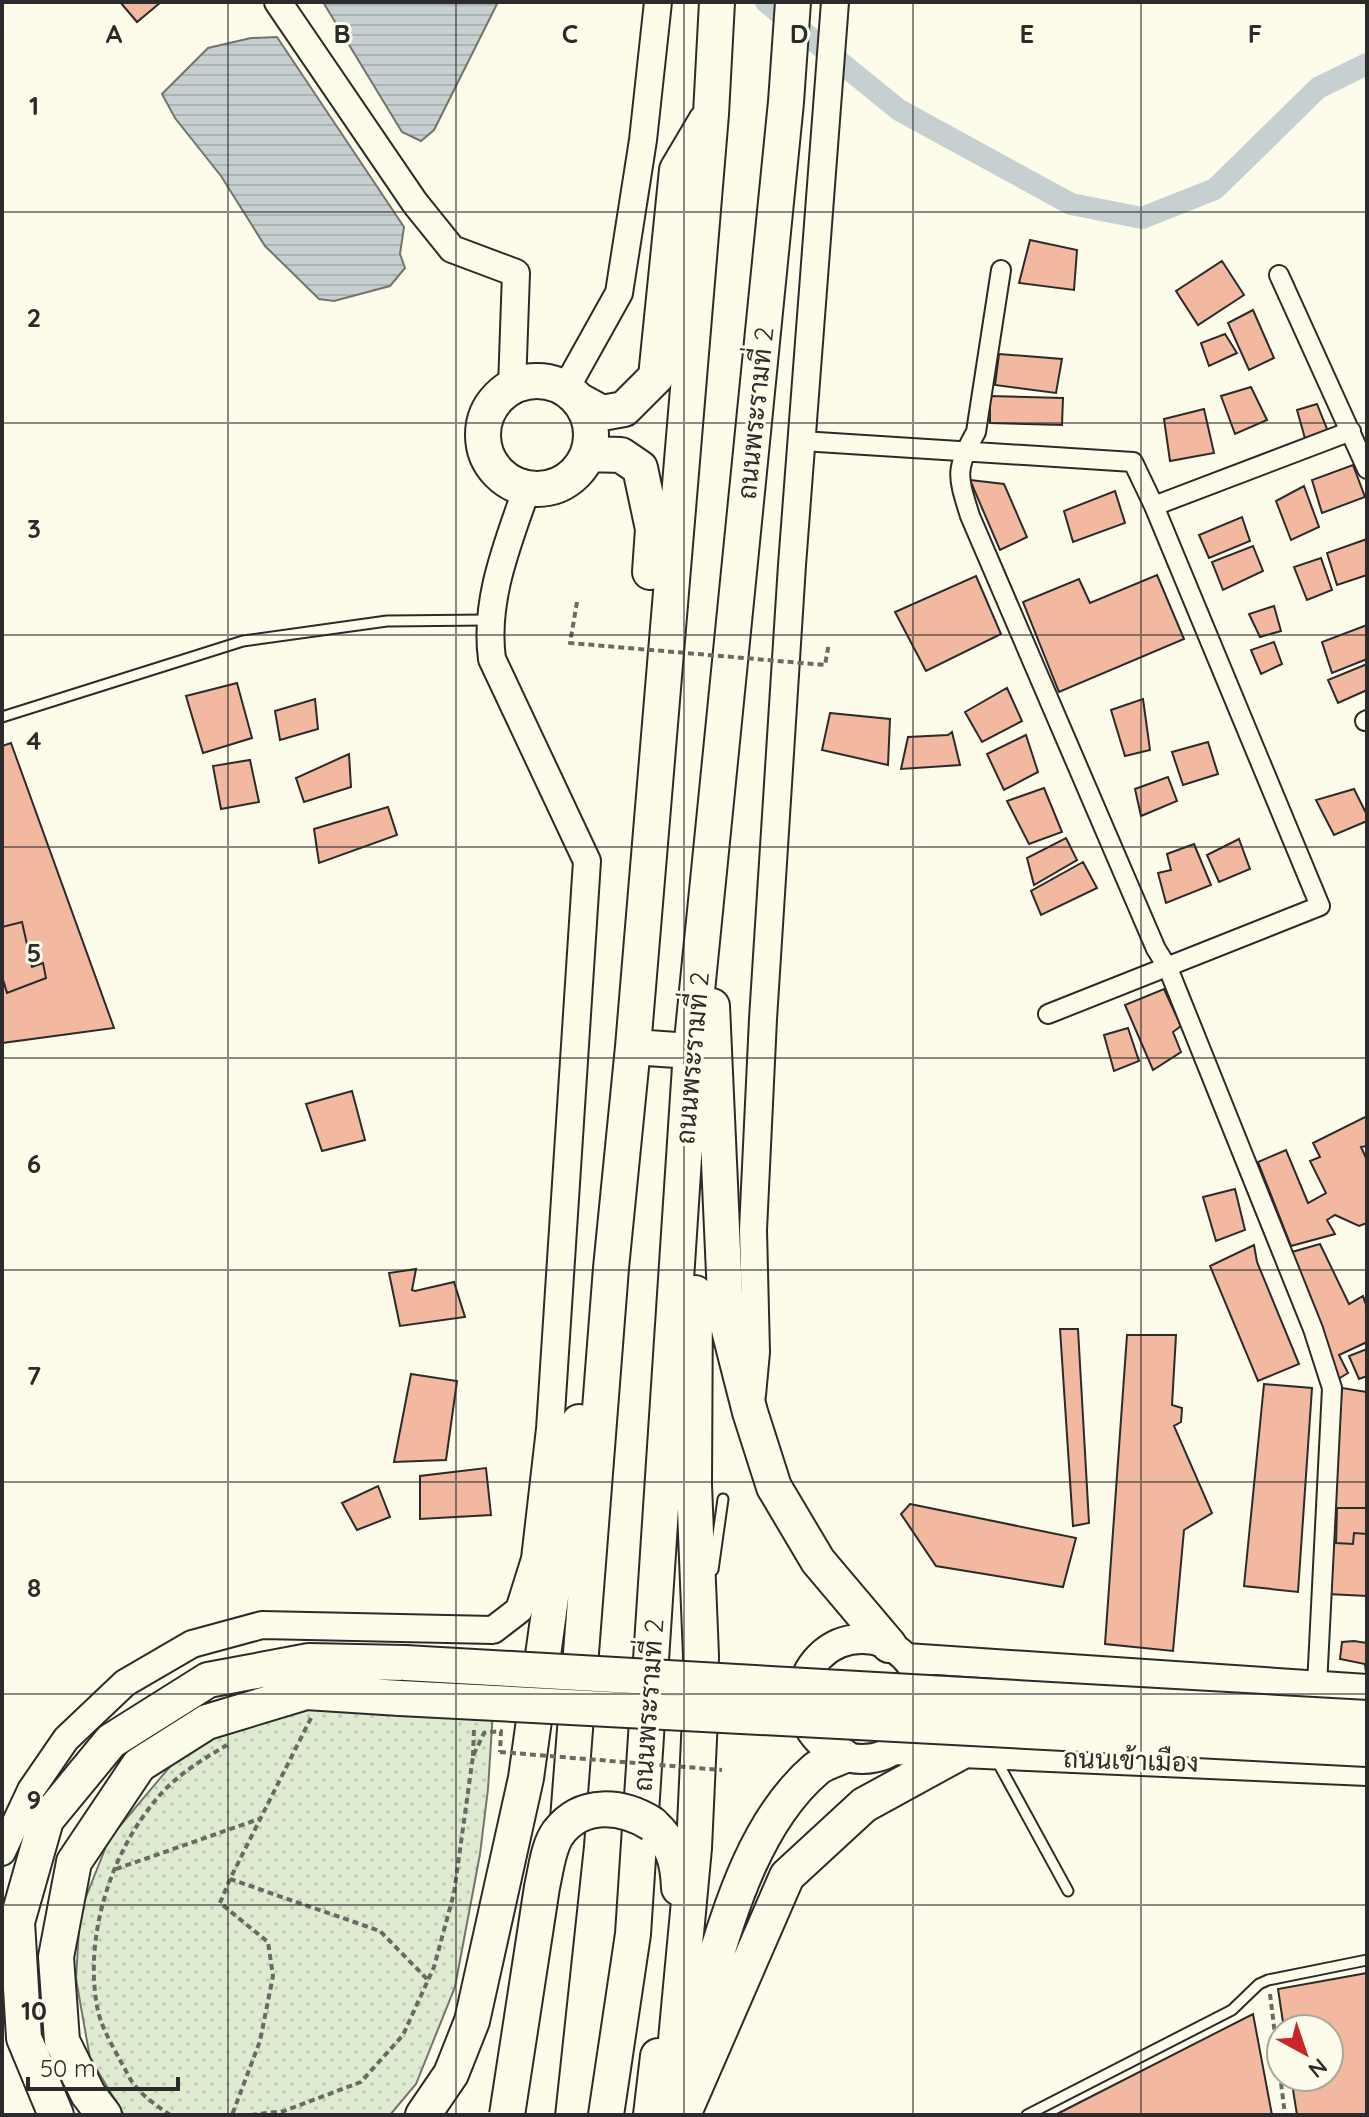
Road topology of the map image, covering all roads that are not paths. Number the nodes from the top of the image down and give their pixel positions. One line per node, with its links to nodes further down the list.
1 (278, 2): 9 (main road)
2 (658, 2): 10 (main road)
3 (717, 2): 6 (highway)
4 (793, 2): 21 (highway, ถนนพระรามที่ 2)
5 (835, 2): 12 (main road, ถนนพระรามที่ 2)
6 (711, 114): 10 (highway); 20 (highway)
7 (1001, 270): 13 (street)
8 (1279, 275): 11 (street)
9 (512, 387): 10 (highway); 16 (highway)
10 (573, 394): 14 (highway)
11 (1351, 431): 15 (street); 17 (street)
12 (802, 441): 13 (street); 27 (main road, ถนนพระรามที่ 2)
13 (965, 451): 17 (street); 22 (street)
14 (588, 454): 16 (highway); 20 (highway)
15 (1367, 469)
16 (527, 488): 18 (main road)
17 (1154, 506): 22 (street)
18 (491, 620): 19 (lane); 45 (main road)
19 (2, 717)
20 (652, 815): 24 (highway)
21 (707, 890): 25 (highway, ถนนพระรามที่ 2); 27 (highway)
22 (1168, 968): 23 (street); 34 (street)
23 (1048, 1014)
24 (633, 1047): 25 (highway); 26 (highway)
25 (691, 1051): 32 (highway); 53 (highway, ถนนพระรามที่ 2)
26 (611, 1268): 50 (highway); 52 (highway)
27 (750, 1412): 31 (highway)
28 (723, 1499): 29 (lane)
29 (712, 1577)
30 (710, 1593): 32 (lane)
31 (898, 1651): 33 (main road); 34 (main road); 40 (main road)
32 (701, 1666): 33 (highway); 36 (highway)
33 (804, 1681): 38 (main road)
34 (1317, 1686): 35 (main road)
35 (1367, 1689)
36 (700, 1717): 38 (highway); 55 (highway)
37 (1367, 1718): 48 (highway, bridge)
38 (806, 1723): 43 (main road)
39 (1367, 1749): 49 (highway, bridge)
40 (894, 1750): 41 (main road, ถนนเข้าเมือง); 43 (main road, ถนนเข้าเมือง)
41 (959, 1753): 42 (main road, ถนนเข้าเมือง); 55 (highway)
42 (993, 1754): 44 (main road, ถนนเข้าเมือง); 46 (lane)
43 (843, 1756): 55 (highway)
44 (1367, 1771)
45 (2, 1852)
46 (1068, 1891)
47 (1367, 1960): 56 (lane)
48 (56, 2115)
49 (104, 2115)
50 (423, 2115)
51 (507, 2115): 54 (highway, bridge)
52 (537, 2115)
53 (606, 2115)
54 (651, 2115)
55 (680, 2115)
56 (1027, 2115)

